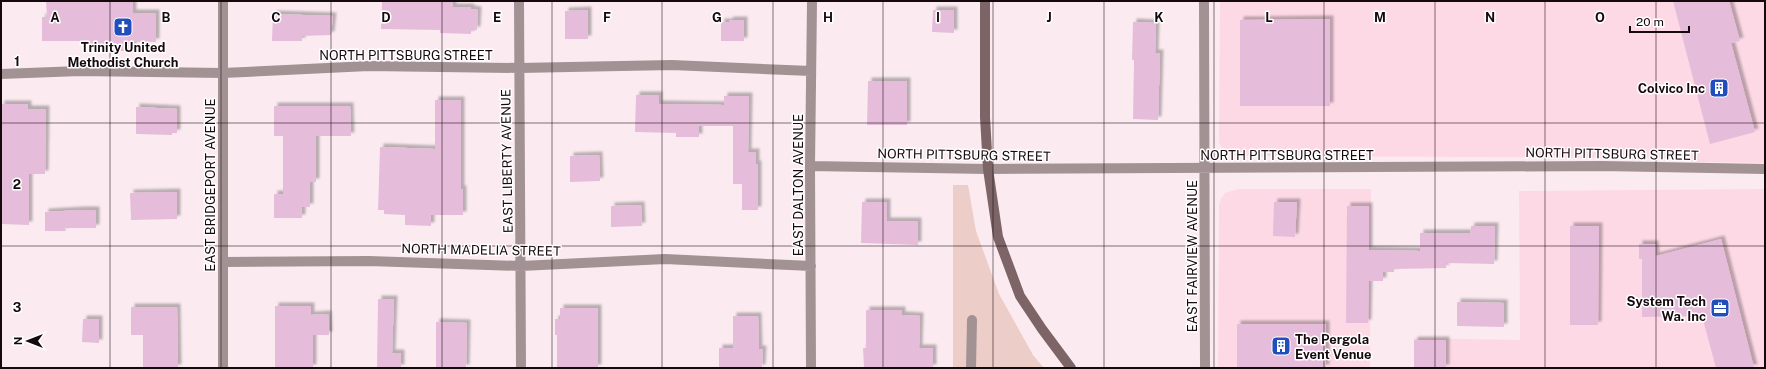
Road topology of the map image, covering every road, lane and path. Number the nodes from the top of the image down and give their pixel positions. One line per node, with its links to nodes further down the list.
1 (223, 1): 8 (street, EAST BRIDGEPORT AVENUE)
2 (519, 1): 6 (street, EAST LIBERTY AVENUE)
3 (812, 1): 7 (street, EAST DALTON AVENUE)
4 (985, 1): 12 (main road)
5 (1204, 1): 11 (street, EAST FAIRVIEW AVENUE)
6 (519, 68): 7 (street, NORTH PITTSBURG STREET); 8 (street, NORTH PITTSBURG STREET); 15 (street, EAST LIBERTY AVENUE)
7 (811, 71): 10 (street, EAST DALTON AVENUE)
8 (223, 73): 9 (street, NORTH PITTSBURG STREET); 14 (street, EAST BRIDGEPORT AVENUE)
9 (1, 74)
10 (810, 166): 12 (street, NORTH PITTSBURG STREET); 16 (street, EAST DALTON AVENUE)
11 (1205, 168): 12 (street, NORTH PITTSBURG STREET); 13 (street, NORTH PITTSBURG STREET); 23 (street, EAST FAIRVIEW AVENUE)
12 (988, 169): 22 (main road)
13 (1765, 169)
14 (223, 262): 15 (street, NORTH MADELIA STREET); 18 (street, EAST BRIDGEPORT AVENUE)
15 (521, 266): 16 (street, NORTH MADELIA STREET); 19 (street, EAST LIBERTY AVENUE)
16 (811, 266): 20 (street, EAST DALTON AVENUE)
17 (972, 320): 21 (street)
18 (223, 368)
19 (521, 368)
20 (811, 368)
21 (971, 368)
22 (1071, 368)
23 (1205, 368)

